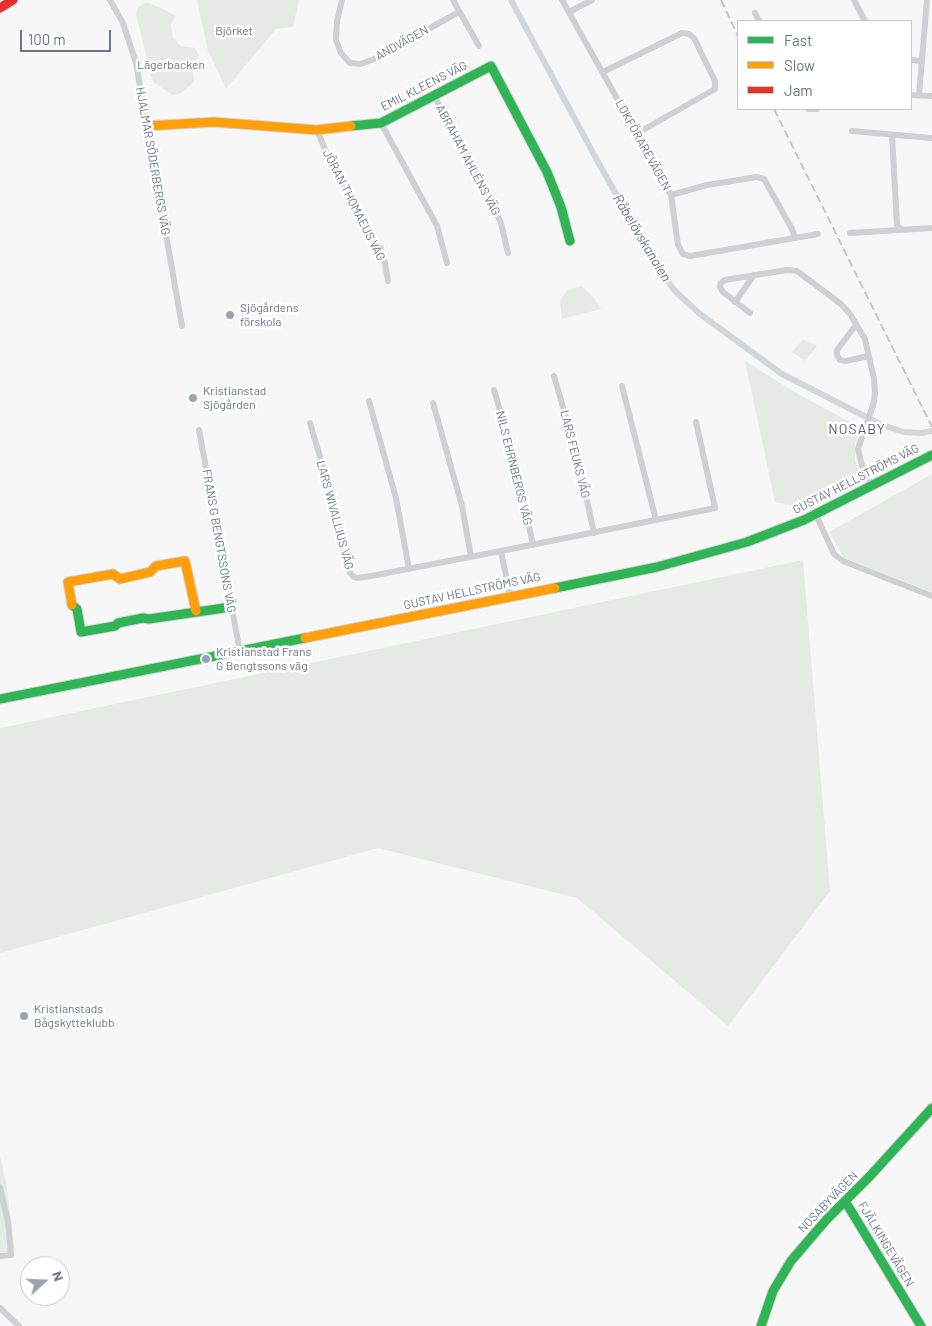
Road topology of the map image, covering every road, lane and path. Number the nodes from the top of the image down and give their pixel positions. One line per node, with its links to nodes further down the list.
1 (13, 0): 9 (street)
2 (110, 0): 24 (street, HJALMAR SÖDERBERGS VÄG)
3 (342, 0): 10 (street, ANDVÄGEN)
4 (453, 0): 10 (street)
5 (562, 0): 11 (street, LOKFÖRAREVÄGEN)
6 (592, 0): 11 (street)
7 (854, 0): 14 (street)
8 (927, 0): 17 (street)
9 (0, 8)
10 (459, 12): 15 (street)
11 (569, 12): 18 (street, LOKFÖRAREVÄGEN)
12 (755, 13): 13 (street)
13 (758, 20)
14 (864, 20)
15 (479, 46)
16 (912, 60): 17 (street)
17 (922, 61): 20 (street)
18 (603, 72): 27 (street, LOKFÖRAREVÄGEN); 27 (street)
19 (912, 94): 20 (street)
20 (918, 95): 22 (street)
21 (434, 96): 23 (street, EMIL KLEENS VÄG); 36 (street, EMIL KLEENS VÄG); 37 (street, ABRAHAM AHLÉNS VÄG)
22 (932, 96)
23 (382, 123): 25 (street, EMIL KLEENS VÄG); 38 (street)
24 (146, 126): 25 (street, EMIL KLEENS VÄG); 44 (street, HJALMAR SÖDERBERGS VÄG)
25 (317, 130): 40 (street, JÖRAN THOMAEUS VÄG)
26 (852, 132): 28 (street)
27 (636, 134): 30 (street, LOKFÖRAREVÄGEN)
28 (892, 135): 29 (street); 32 (street)
29 (932, 138)
30 (670, 195): 35 (street); 35 (street, LOKFÖRAREVÄGEN)
31 (932, 228): 32 (street)
32 (901, 229): 33 (street)
33 (850, 233)
34 (818, 234): 35 (street, LOKFÖRAREVÄGEN)
35 (795, 238)
36 (570, 241)
37 (508, 253)
38 (447, 263)
39 (754, 275): 41 (street); 41 (street); 43 (street)
40 (388, 281)
41 (735, 302): 42 (street)
42 (750, 313)
43 (856, 324): 45 (street); 45 (street)
44 (182, 326)
45 (870, 356): 55 (street)
46 (554, 376): 58 (street, LARS FEUKS VÄG)
47 (622, 386): 57 (street)
48 (494, 390): 59 (street, NILS EHRNBERGS VÄG)
49 (369, 401): 62 (street)
50 (433, 403): 61 (street)
51 (696, 422): 57 (street, LARS WIVALLIUS VÄG)
52 (310, 423): 62 (street, LARS WIVALLIUS VÄG)
53 (199, 430): 65 (street, FRANS G BENGTSSONS VÄG)
54 (932, 455): 55 (street, GUSTAV HELLSTRÖMS VÄG)
55 (872, 486): 56 (street, GUSTAV HELLSTRÖMS VÄG)
56 (816, 514): 63 (street, GUSTAV HELLSTRÖMS VÄG); 64 (street)
57 (656, 520): 58 (street, LARS WIVALLIUS VÄG)
58 (594, 533): 59 (street, LARS WIVALLIUS VÄG)
59 (533, 545): 60 (street, LARS WIVALLIUS VÄG)
60 (501, 551): 61 (street, LARS WIVALLIUS VÄG); 63 (street)
61 (470, 557): 62 (street, LARS WIVALLIUS VÄG)
62 (409, 568)
63 (510, 596): 67 (street, GUSTAV HELLSTRÖMS VÄG)
64 (932, 596)
65 (231, 608): 66 (street); 67 (street, FRANS G BENGTSSONS VÄG)
66 (196, 611): 66 (street)
67 (240, 652): 68 (street, GUSTAV HELLSTRÖMS VÄG)
68 (0, 699)
69 (932, 1108): 71 (street, NOSABYVÄGEN)
70 (0, 1187): 72 (street)
71 (845, 1201): 75 (street, NOSABYVÄGEN); 76 (street, FJÄLKINGEVÄGEN)
72 (0, 1256)
73 (0, 1308): 74 (street)
74 (19, 1326)
75 (760, 1326)
76 (921, 1326)

